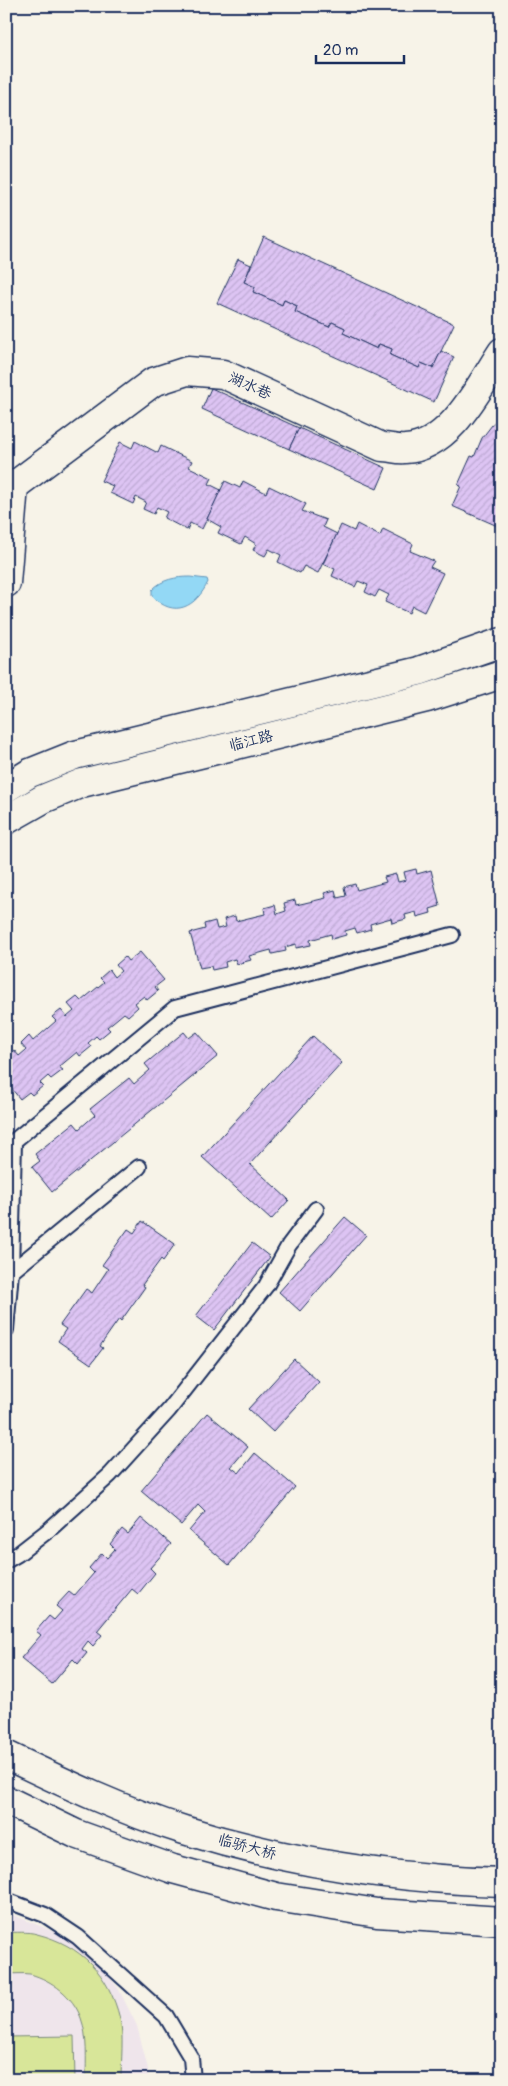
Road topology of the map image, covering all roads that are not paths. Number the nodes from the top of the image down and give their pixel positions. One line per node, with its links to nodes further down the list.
1 (502, 352): 2 (main road, 湖水巷)
2 (10, 483): 3 (main road, 湖水巷)
3 (6, 583)
4 (502, 642): 6 (main road, 临江路)
5 (502, 674): 7 (main road, 临江路)
6 (6, 788)
7 (6, 820)
8 (452, 936): 11 (lane)
9 (139, 1167): 11 (lane)
10 (316, 1209): 13 (lane)
11 (11, 1272): 12 (lane)
12 (6, 1330)
13 (6, 1561)
14 (6, 1755): 16 (main road, 临骄大桥)
15 (6, 1800): 18 (main road)
16 (502, 1882)
17 (6, 1900): 19 (lane)
18 (502, 1921)
19 (193, 2080)

